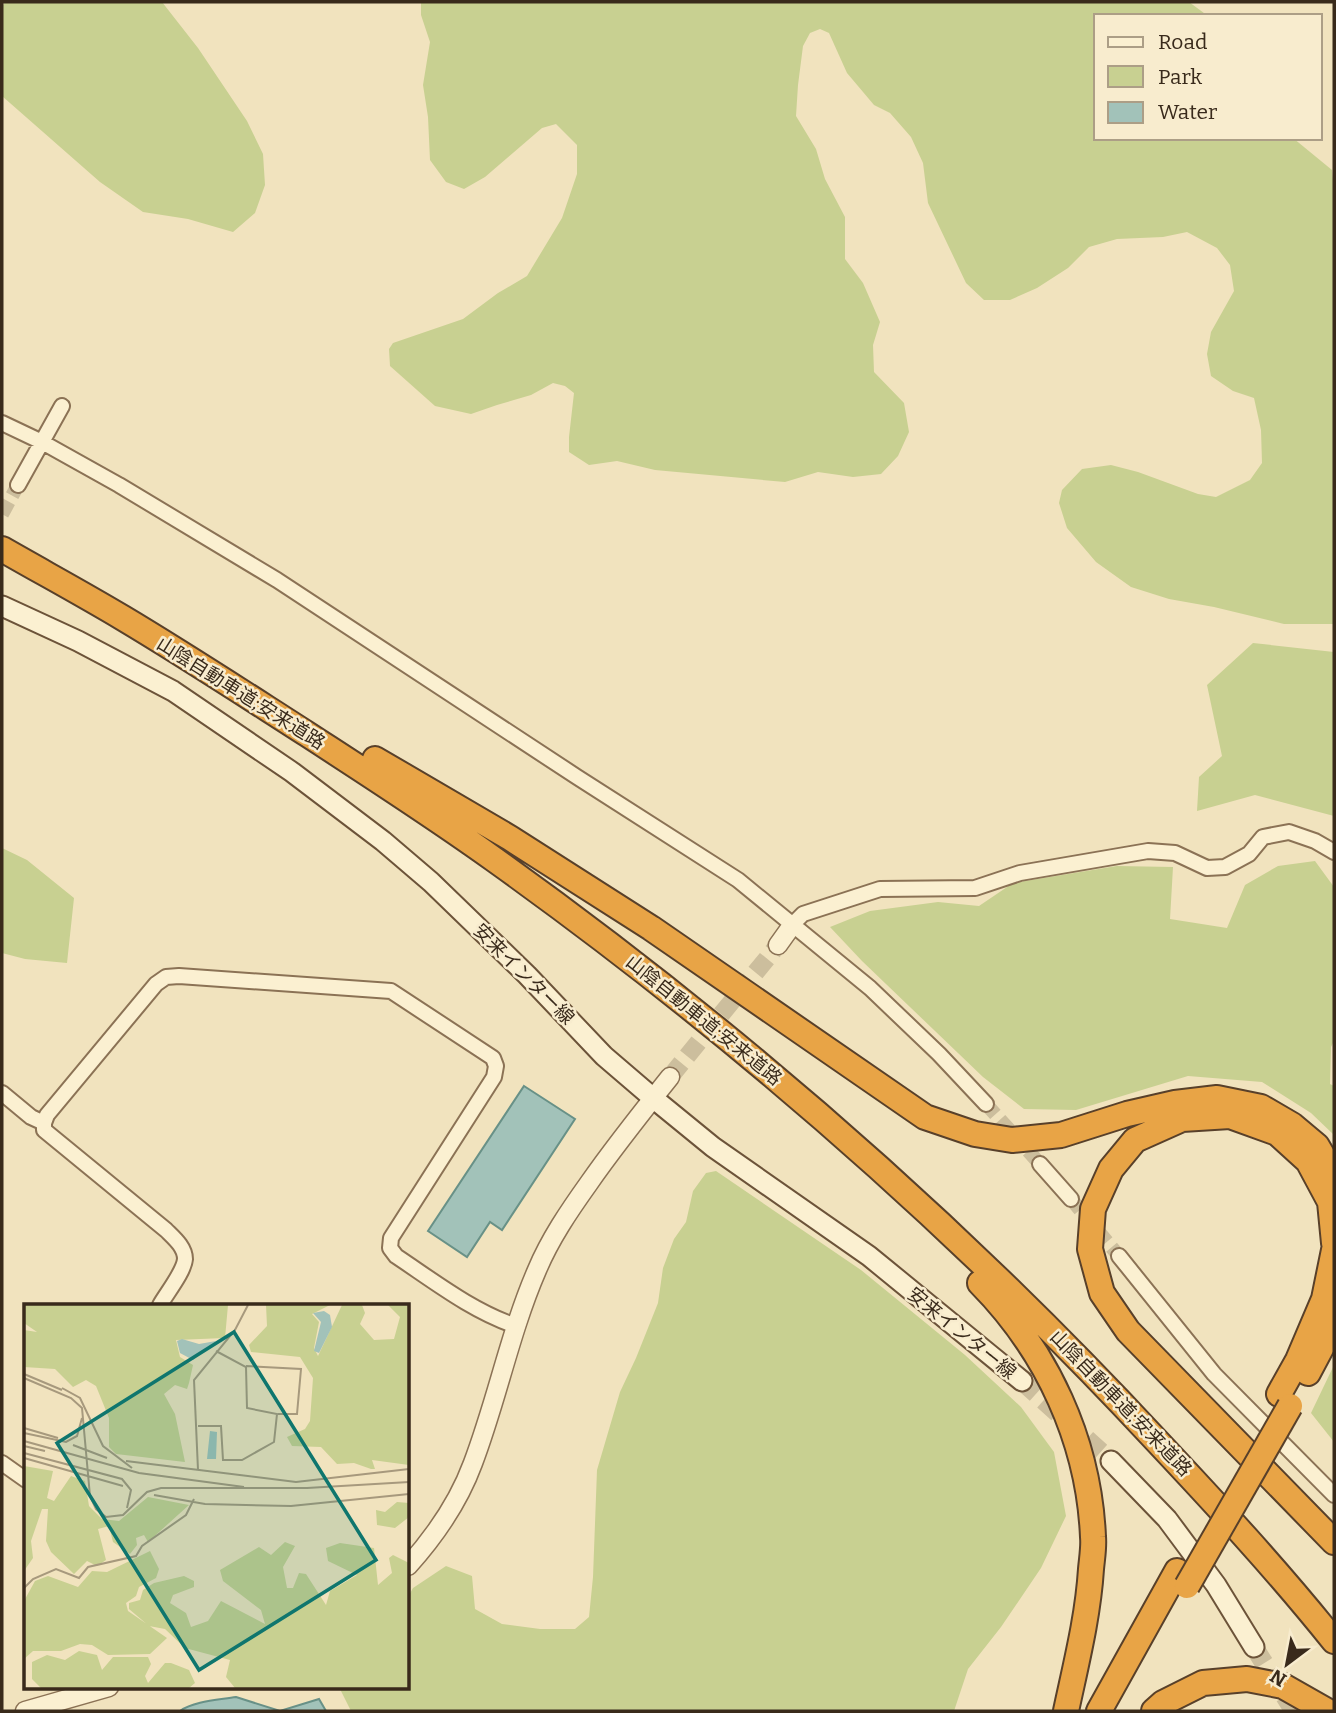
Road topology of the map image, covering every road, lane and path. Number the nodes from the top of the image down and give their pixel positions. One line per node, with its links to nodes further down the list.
1 (62, 406): 3 (street)
2 (2, 423): 3 (street)
3 (42, 442): 4 (street); 9 (street)
4 (18, 485)
5 (2, 549): 7 (highway, 山陰自動車道;安来道路)
6 (2, 606): 13 (main road, 安来インター線)
7 (121, 617): 17 (highway); 19 (highway, 山陰自動車道;安来道路)
8 (1334, 852): 9 (street)
9 (793, 924): 10 (street); 14 (street)
10 (778, 945)
11 (670, 1077): 13 (street)
12 (2, 1093): 15 (street)
13 (653, 1098): 25 (street); 26 (main road, 安来インター線)
14 (986, 1104)
15 (44, 1123): 23 (street); 25 (street)
16 (1040, 1164): 18 (street)
17 (1334, 1175)
18 (1071, 1199)
19 (949, 1230): 35 (highway, 山陰自動車道;安来道路); 41 (highway)
20 (1334, 1243): 32 (highway)
21 (1334, 1250): 27 (highway)
22 (1119, 1256): 31 (street)
23 (161, 1304)
24 (1334, 1317): 27 (highway)
25 (516, 1326): 33 (street)
26 (1022, 1381)
27 (1284, 1400): 34 (highway)
28 (1111, 1461): 38 (main road)
29 (2, 1463): 30 (street)
30 (24, 1479)
31 (1334, 1495)
32 (1334, 1542)
33 (410, 1564)
34 (1182, 1579): 42 (highway); 43 (highway)
35 (1309, 1609): 36 (highway, 山陰自動車道;安来道路); 37 (highway, 山陰自動車道;安来道路)
36 (1334, 1633)
37 (1334, 1641)
38 (1254, 1647)
39 (105, 1688): 40 (street)
40 (25, 1711)
41 (1066, 1711)
42 (1099, 1711)
43 (1115, 1711)
44 (1154, 1711): 45 (highway)
45 (1327, 1711)

